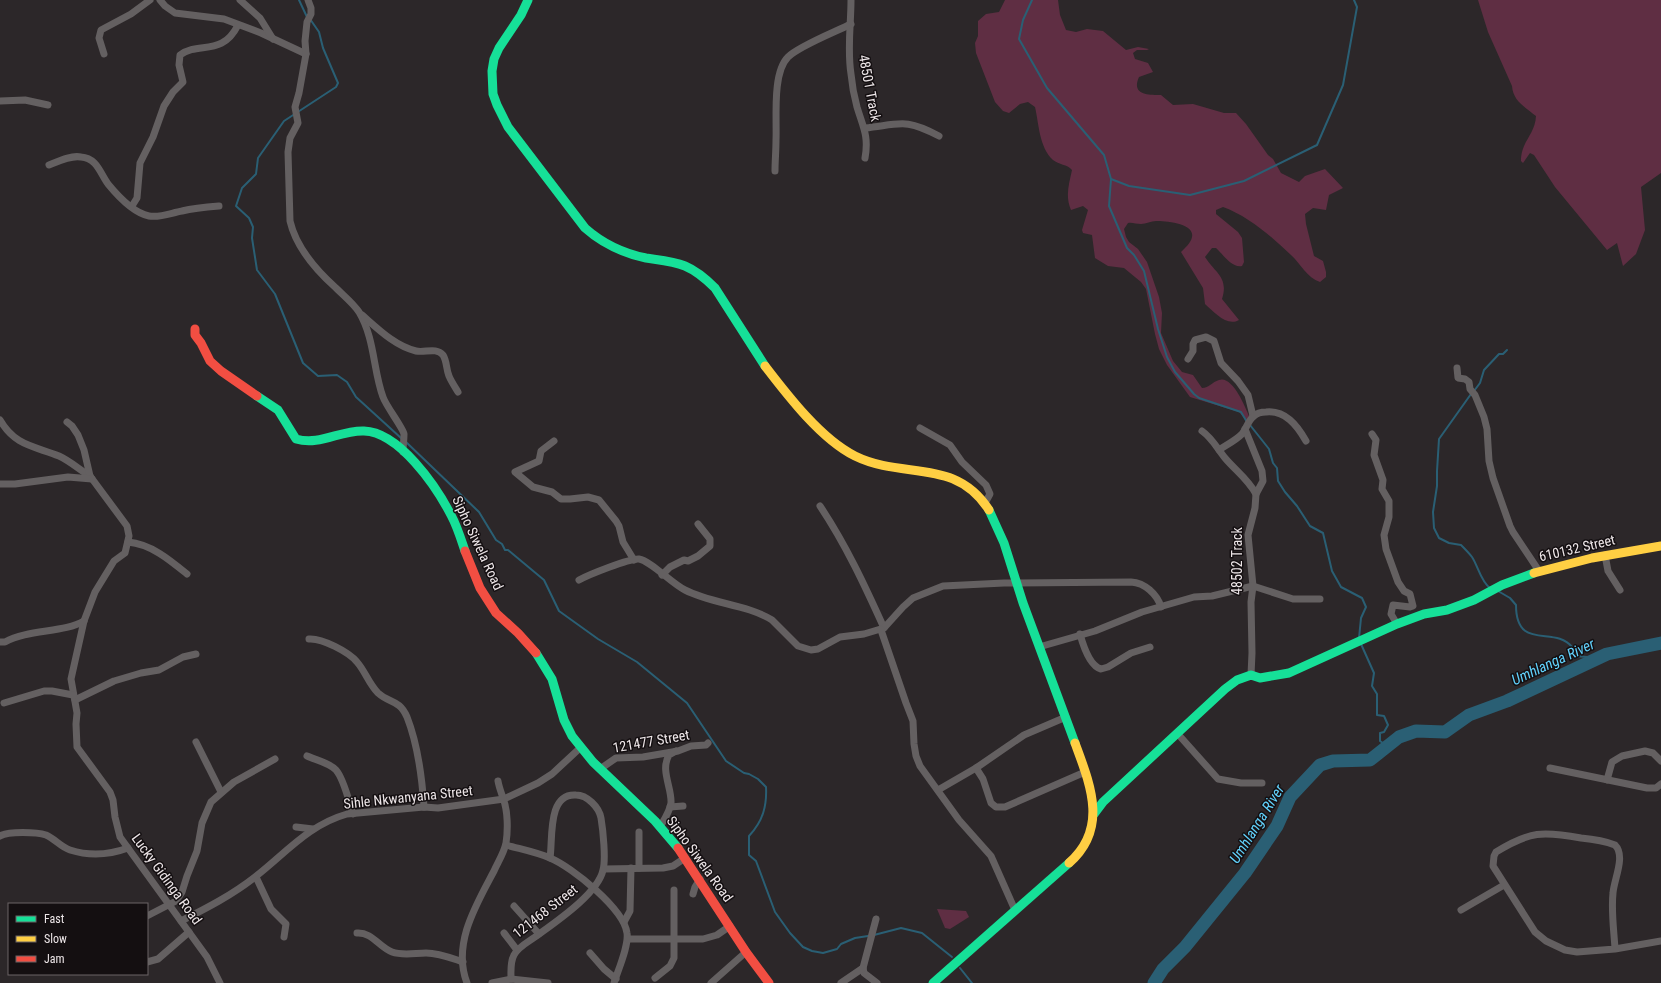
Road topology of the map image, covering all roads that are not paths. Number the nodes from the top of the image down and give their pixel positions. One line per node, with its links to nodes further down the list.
1 (150, 0): 10 (street)
2 (160, 0): 8 (street)
3 (240, 0): 9 (street)
4 (308, 0): 11 (street)
5 (528, 0): 40 (street)
6 (852, 0): 7 (street, 48501 Track)
7 (851, 24): 14 (street, 48501 Track); 18 (street)
8 (238, 25): 9 (street); 19 (street)
9 (273, 39): 11 (street)
10 (104, 54)
11 (306, 54): 21 (street)
12 (0, 101): 13 (street)
13 (48, 105)
14 (865, 128): 15 (street); 16 (street, 48501 Track)
15 (939, 136)
16 (865, 158)
17 (49, 165): 19 (street)
18 (775, 171)
19 (132, 206): 20 (street)
20 (219, 206)
21 (359, 312): 25 (street); 35 (street)
22 (195, 329): 35 (street, Sipho Siwela Road)
23 (1188, 360): 26 (street)
24 (1457, 368): 47 (street)
25 (458, 392)
26 (1251, 418): 30 (street); 34 (street)
27 (0, 420): 37 (street)
28 (67, 422): 37 (street)
29 (920, 428): 40 (street)
30 (1245, 429): 36 (street); 39 (street, 48502 Track)
31 (1202, 430): 36 (street)
32 (1372, 434): 57 (street)
33 (554, 441): 46 (street)
34 (1306, 441)
35 (403, 449): 72 (street, Sipho Siwela Road)
36 (1219, 450): 39 (street)
37 (91, 478): 38 (street); 43 (street)
38 (1, 484)
39 (1256, 494): 52 (street, 48502 Track)
40 (985, 503): 51 (street)
41 (820, 506): 58 (street)
42 (698, 524): 49 (street)
43 (128, 542): 48 (street); 56 (street, Lucky Gidinga Road)
44 (1661, 546): 45 (street, 610132 Street)
45 (1605, 555): 47 (street, 610132 Street); 53 (street)
46 (634, 560): 49 (street); 50 (street)
47 (1539, 571): 57 (street, 610132 Street)
48 (187, 574)
49 (662, 575): 58 (street)
50 (579, 580)
51 (1016, 582): 55 (street); 58 (street); 62 (street)
52 (1252, 586): 54 (street); 55 (street); 65 (street, 48502 Track)
53 (1620, 590)
54 (1320, 599)
55 (1161, 607): 59 (street)
56 (84, 621): 61 (street); 66 (street, Lucky Gidinga Road)
57 (1397, 624): 65 (street)
58 (882, 629): 85 (street)
59 (1080, 634): 62 (street); 63 (street)
60 (309, 639): 89 (street)
61 (0, 642)
62 (1039, 647): 68 (street)
63 (1150, 647)
64 (196, 654): 66 (street)
65 (1249, 676): 69 (street)
66 (74, 698): 67 (street); 99 (street, Lucky Gidinga Road)
67 (4, 704)
68 (1066, 718): 77 (street); 80 (street)
69 (1177, 732): 83 (street); 92 (street)
70 (196, 742): 86 (street)
71 (708, 743): 73 (street, 121477 Street)
72 (580, 748): 79 (street, Sipho Siwela Road); 87 (street, Sihle Nkwanyana Street)
73 (678, 751): 79 (street, 121477 Street); 90 (street)
74 (308, 756): 91 (street)
75 (275, 760): 86 (street)
76 (1661, 761): 81 (street)
77 (976, 768): 80 (street); 85 (street)
78 (1550, 768): 81 (street)
79 (600, 769): 94 (street, Sipho Siwela Road)
80 (1086, 772): 92 (street)
81 (1607, 780): 84 (street)
82 (498, 781): 87 (street)
83 (1262, 783)
84 (1661, 784)
85 (938, 790): 113 (street)
86 (221, 792): 111 (street)
87 (504, 799): 89 (street, Sihle Nkwanyana Street); 98 (street)
88 (683, 806): 90 (street)
89 (424, 807): 91 (street, Sihle Nkwanyana Street)
90 (670, 807): 94 (street)
91 (353, 814): 95 (street, Sihle Nkwanyana Street)
92 (1094, 814): 113 (street)
93 (296, 827): 95 (street)
94 (660, 827): 101 (street, Sipho Siwela Road)
95 (313, 829): 105 (street, Sihle Nkwanyana Street)
96 (639, 832): 103 (street)
97 (2, 833): 99 (street)
98 (506, 845): 100 (street); 133 (street)
99 (128, 848): 111 (street, Lucky Gidinga Road)
100 (550, 858): 104 (street); 108 (street)
101 (685, 858): 103 (street); 106 (street, Sipho Siwela Road)
102 (631, 868): 103 (street); 104 (street); 118 (street)
103 (639, 868)
104 (604, 869): 108 (street, 121468 Street)
105 (256, 877): 117 (street, Sihle Nkwanyana Street); 124 (street)
106 (700, 879): 110 (street); 119 (street, Sipho Siwela Road)
107 (1504, 885): 114 (street); 128 (street); 128 (street)
108 (593, 888): 118 (street); 123 (street, 121468 Street)
109 (674, 890): 126 (street)
110 (694, 894)
111 (168, 904): 115 (street); 117 (street, Lucky Gidinga Road)
112 (514, 906): 123 (street)
113 (1015, 910): 146 (street)
114 (1461, 910)
115 (148, 915)
116 (876, 919): 134 (street)
117 (181, 921): 120 (street, Lucky Gidinga Road)
118 (624, 922): 125 (street)
119 (730, 926): 126 (street); 130 (street, Sipho Siwela Road)
120 (189, 932): 132 (street); 138 (street, Lucky Gidinga Road)
121 (357, 933): 133 (street)
122 (504, 933): 129 (street)
123 (539, 934): 129 (street, 121468 Street)
124 (284, 937)
125 (628, 938): 126 (street); 137 (street)
126 (674, 939): 135 (street)
127 (1661, 941): 128 (street)
128 (1615, 949)
129 (517, 950): 136 (street, 121468 Street)
130 (746, 952): 142 (street); 143 (street, Sipho Siwela Road)
131 (590, 953): 137 (street)
132 (148, 962)
133 (463, 962): 139 (street)
134 (863, 968): 144 (street); 145 (street)
135 (655, 978)
136 (511, 979): 140 (street); 141 (street)
137 (615, 981)
138 (220, 983)
139 (467, 983)
140 (492, 983)
141 (548, 983)
142 (712, 983)
143 (769, 983)
144 (841, 983)
145 (877, 983)
146 (933, 983)

